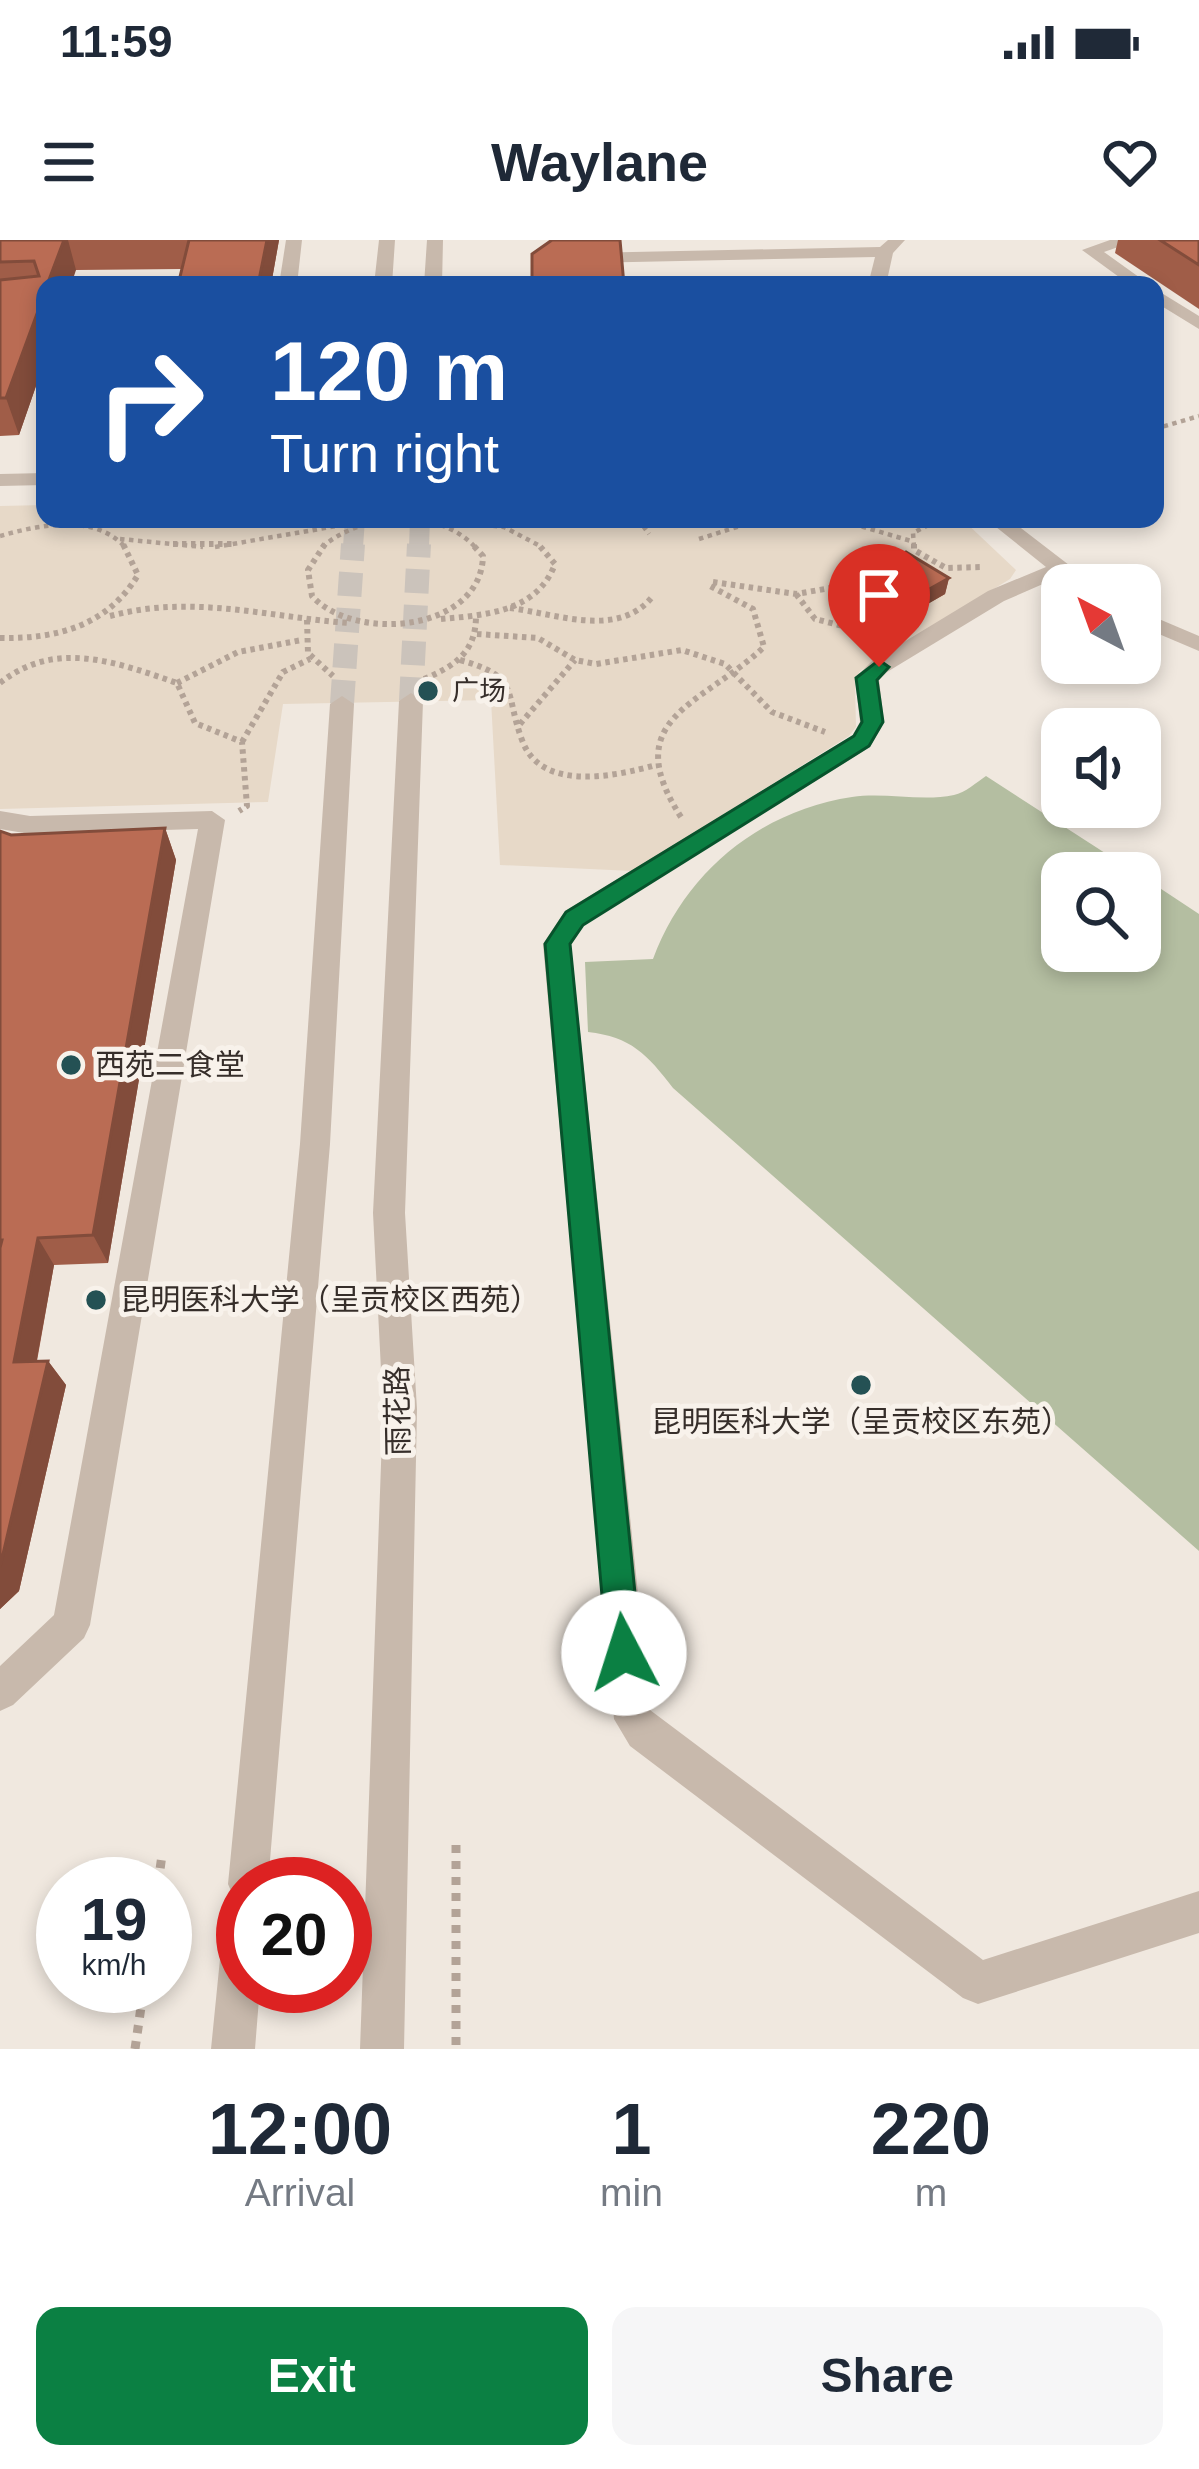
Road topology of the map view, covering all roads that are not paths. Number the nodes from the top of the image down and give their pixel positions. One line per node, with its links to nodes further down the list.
1 (294, 240): 7 (street)
2 (387, 240): 8 (street)
3 (435, 240): 9 (street)
4 (1130, 240): 11 (street)
5 (891, 246): 6 (street); 10 (street)
6 (558, 258)
7 (289, 276)
8 (384, 276)
9 (433, 276)
10 (880, 276)
11 (1128, 276)
12 (1164, 300): 13 (street)
13 (1199, 324)
14 (36, 479): 15 (street)
15 (0, 480)
16 (1007, 528): 17 (street)
17 (1053, 564)
18 (1041, 584): 26 (street)
19 (1161, 627): 20 (street)
20 (1199, 644)
21 (342, 691): 25 (street)
22 (415, 691): 29 (street, 雨花路)
23 (0, 820): 24 (street)
24 (0, 1692)
25 (250, 1857)
26 (1199, 1912)
27 (236, 2013): 28 (street)
28 (233, 2049)
29 (382, 2049)

